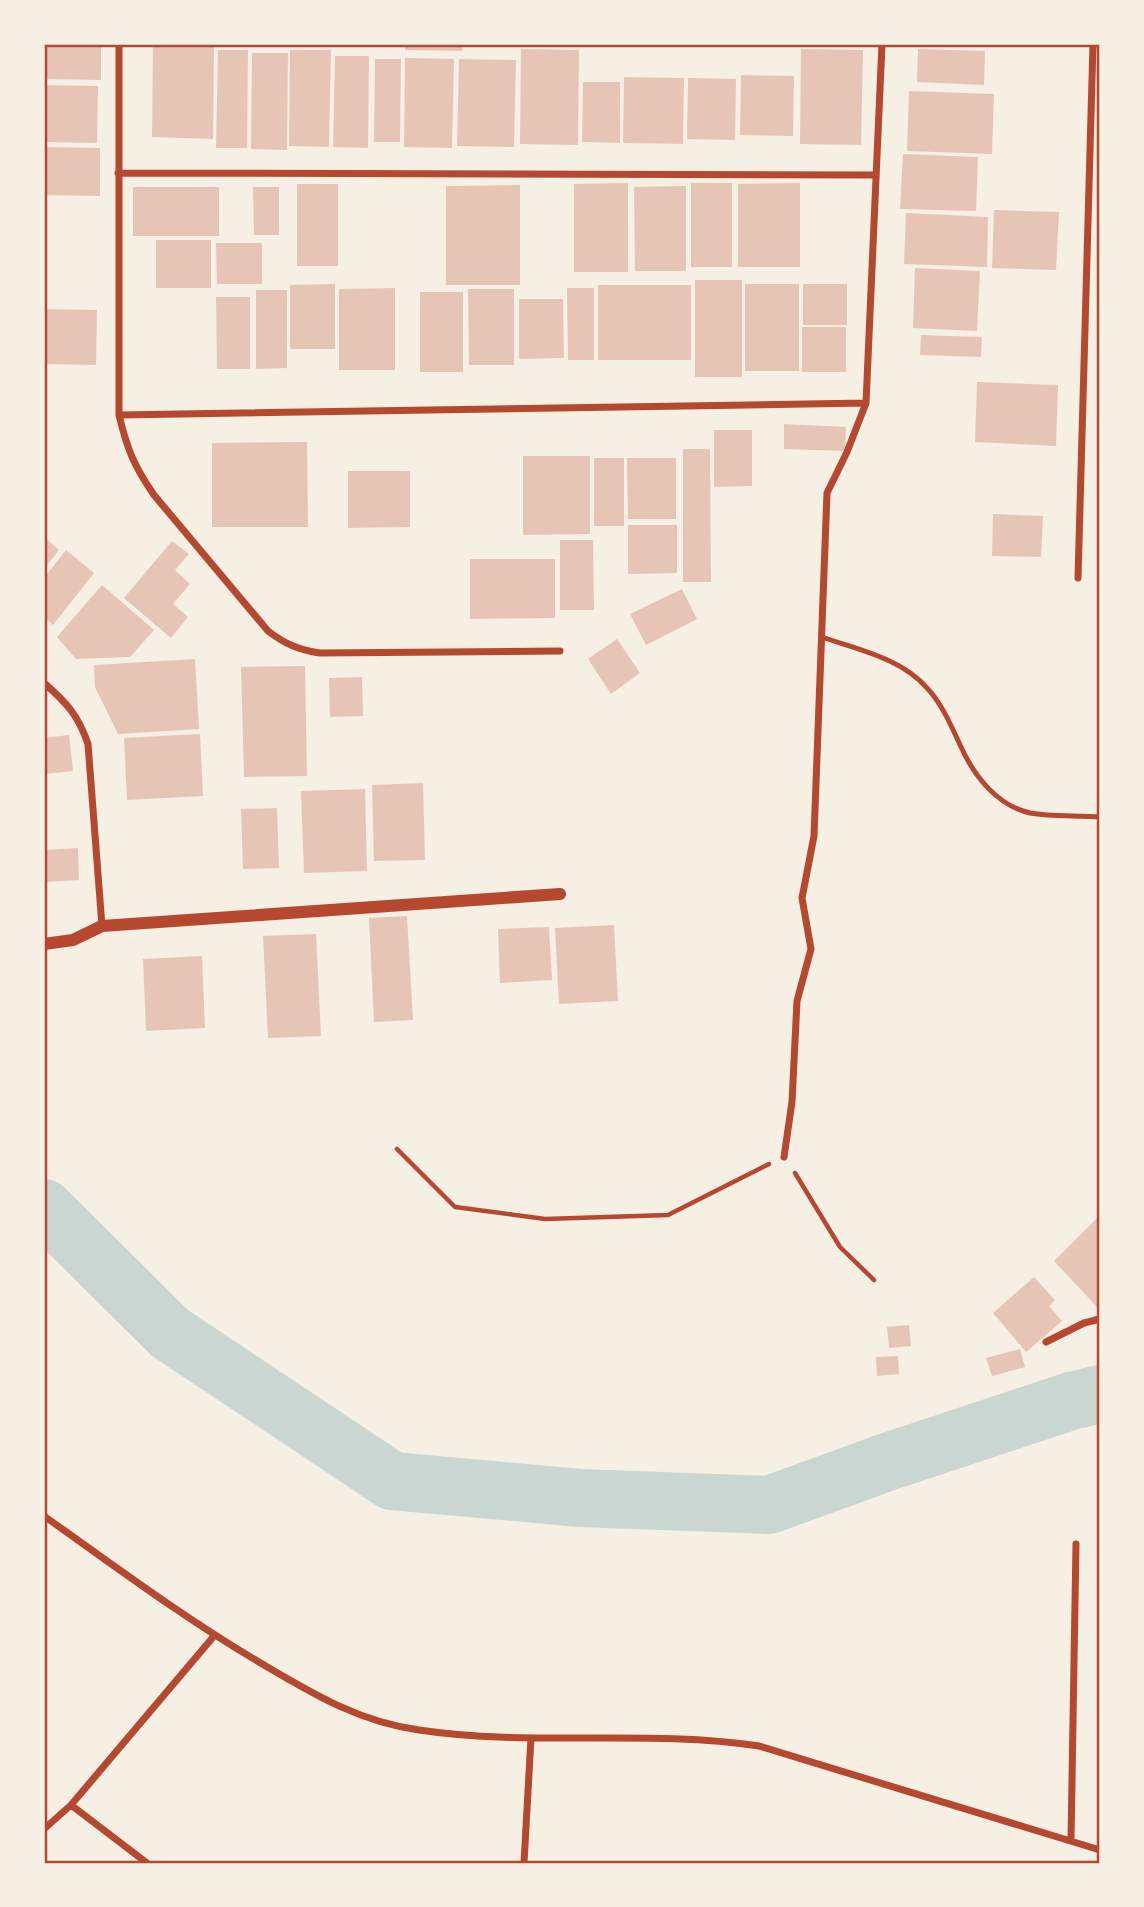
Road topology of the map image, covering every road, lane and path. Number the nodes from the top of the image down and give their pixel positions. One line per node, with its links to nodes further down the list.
1 (119, 44): 4 (street)
2 (883, 44): 5 (street)
3 (1093, 44): 8 (street)
4 (118, 173): 5 (street); 7 (street)
5 (876, 176): 6 (street)
6 (866, 403): 7 (street); 9 (street)
7 (119, 415): 10 (street)
8 (1078, 578)
9 (822, 636): 12 (lane); 17 (street)
10 (560, 651)
11 (44, 682): 14 (street)
12 (1100, 817)
13 (560, 894): 14 (street)
14 (102, 926): 15 (street)
15 (44, 944)
16 (397, 1149): 17 (path)
17 (784, 1157): 18 (path)
18 (874, 1280)
19 (1100, 1319): 20 (street)
20 (1046, 1342)
21 (44, 1516): 23 (street)
22 (1076, 1544): 27 (street)
23 (215, 1636): 24 (street); 25 (street)
24 (531, 1738): 27 (street); 30 (street)
25 (71, 1805): 26 (street); 29 (street)
26 (44, 1829)
27 (1071, 1840): 28 (street)
28 (1100, 1850)
29 (147, 1863)
30 (524, 1863)

